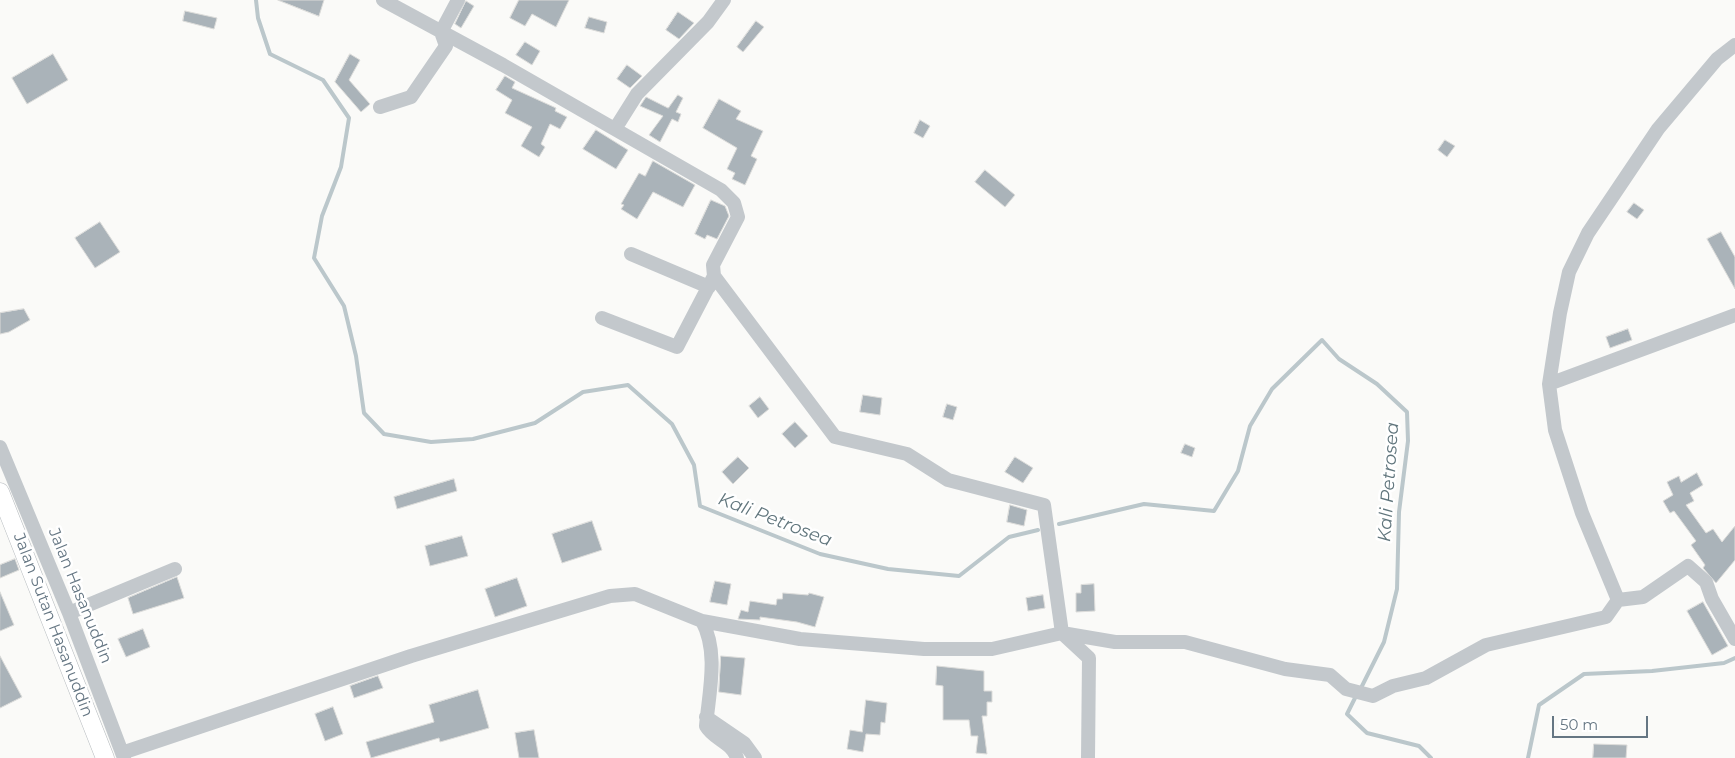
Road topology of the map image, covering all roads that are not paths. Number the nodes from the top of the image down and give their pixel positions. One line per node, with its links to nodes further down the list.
1 (383, 0): 4 (street)
2 (458, 0): 4 (street)
3 (724, 0): 7 (street)
4 (441, 32): 6 (street); 7 (street)
5 (1735, 45): 12 (street)
6 (380, 107)
7 (615, 129): 9 (street)
8 (631, 254): 9 (street)
9 (711, 282): 11 (street); 19 (street)
10 (1735, 315): 12 (street)
11 (602, 318)
12 (1548, 384): 16 (street)
13 (0, 447): 17 (street, Jalan Hasanuddin)
14 (0, 492): 23 (main road, Jalan Sutan Hasanuddin)
15 (175, 568): 17 (street)
16 (1618, 600): 19 (street); 20 (street)
17 (69, 613): 22 (street, Jalan Hasanuddin)
18 (702, 622): 19 (street); 21 (street); 22 (street)
19 (1062, 633): 26 (street)
20 (1735, 639)
21 (706, 717): 24 (street); 25 (street)
22 (123, 756)
23 (105, 758)
24 (737, 758)
25 (755, 758)
26 (1088, 758)

